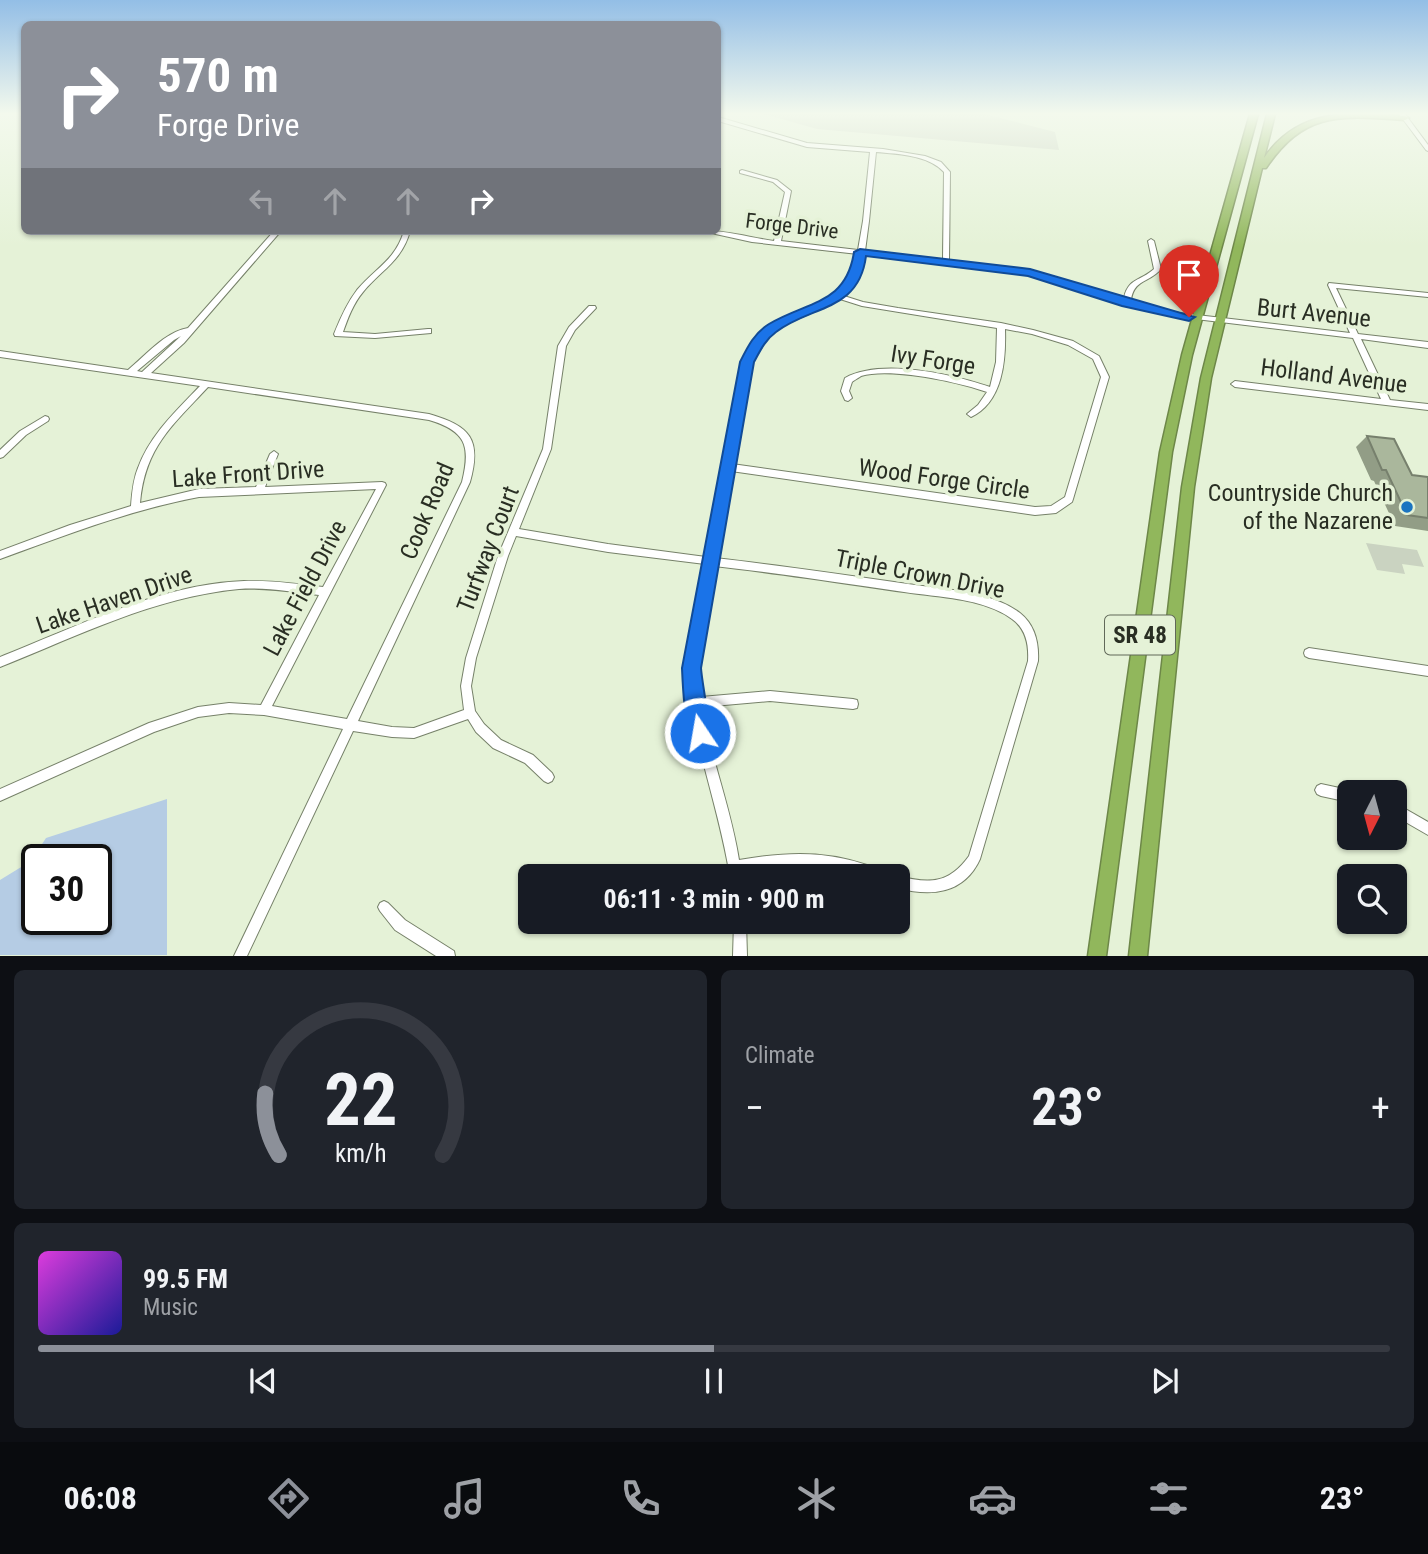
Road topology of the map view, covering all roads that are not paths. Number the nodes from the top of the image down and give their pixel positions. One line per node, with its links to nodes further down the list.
1 (872, 159): 15 (street)
2 (931, 159): 16 (street)
3 (1237, 159): 9 (highway)
4 (1241, 159): 9 (highway, SR 48)
5 (1260, 159): 8 (highway, SR 48)
6 (1267, 159): 8 (highway)
7 (742, 172): 14 (street)
8 (1255, 178): 22 (highway, SR 48)
9 (1231, 195): 21 (highway, SR 48)
10 (721, 233): 14 (street, Forge Drive)
11 (274, 235): 24 (street)
12 (406, 235): 25 (street)
13 (1152, 241): 19 (street)
14 (777, 243): 15 (street, Forge Drive)
15 (860, 252): 16 (street, Forge Drive); 18 (street)
16 (946, 262): 19 (street, Forge Drive)
17 (1428, 295): 26 (street)
18 (838, 296): 23 (street, Wood Forge Circle); 41 (street)
19 (1127, 303): 21 (street, Forge Drive)
20 (592, 308): 45 (street, Turfway Court)
21 (1197, 318): 22 (street, Burt Avenue); 72 (highway, SR 48)
22 (1219, 321): 26 (street, Burt Avenue); 73 (highway, SR 48)
23 (1001, 325): 33 (street); 41 (street, Wood Forge Circle)
24 (189, 329): 29 (street); 30 (street)
25 (428, 331)
26 (1354, 336): 27 (street, Burt Avenue); 35 (street)
27 (1428, 345)
28 (0, 354): 29 (street, Cook Road)
29 (131, 373): 30 (street, Cook Road)
30 (144, 375): 32 (street, Cook Road)
31 (1236, 383): 35 (street, Holland Avenue)
32 (206, 384): 44 (street); 56 (street, Cook Road)
33 (990, 390): 34 (street, Ivy Forge); 37 (street)
34 (848, 398)
35 (1387, 402): 36 (street, Holland Avenue)
36 (1428, 407)
37 (971, 414)
38 (44, 419): 40 (street)
39 (274, 454): 43 (street)
40 (0, 455)
41 (728, 467): 47 (street)
42 (382, 485): 43 (street, Lake Front Drive); 48 (street, Lake Field Drive)
43 (259, 490): 44 (street, Lake Front Drive)
44 (135, 507): 46 (street, Lake Front Drive)
45 (514, 532): 47 (street, Triple Crown Drive); 55 (street, Turfway Court)
46 (0, 555)
47 (710, 561): 52 (street); 66 (street, Triple Crown Drive)
48 (327, 592): 50 (street, Lake Haven Drive); 54 (street, Lake Field Drive)
49 (1309, 653): 51 (street)
50 (0, 662)
51 (1428, 671)
52 (694, 703): 53 (street); 63 (street)
53 (853, 704)
54 (264, 709): 56 (street); 60 (street)
55 (470, 713): 56 (street); 57 (street)
56 (349, 724): 69 (street, Cook Road)
57 (548, 777)
58 (1321, 790): 59 (street)
59 (1337, 793)
60 (0, 795)
61 (1407, 816): 62 (street)
62 (1428, 829)
63 (733, 864)
64 (768, 864): 65 (street)
65 (848, 864)
66 (910, 884)
67 (384, 907): 70 (street)
68 (740, 934): 71 (street)
69 (240, 956)
70 (449, 956)
71 (740, 956)
72 (1097, 956)
73 (1138, 956)

